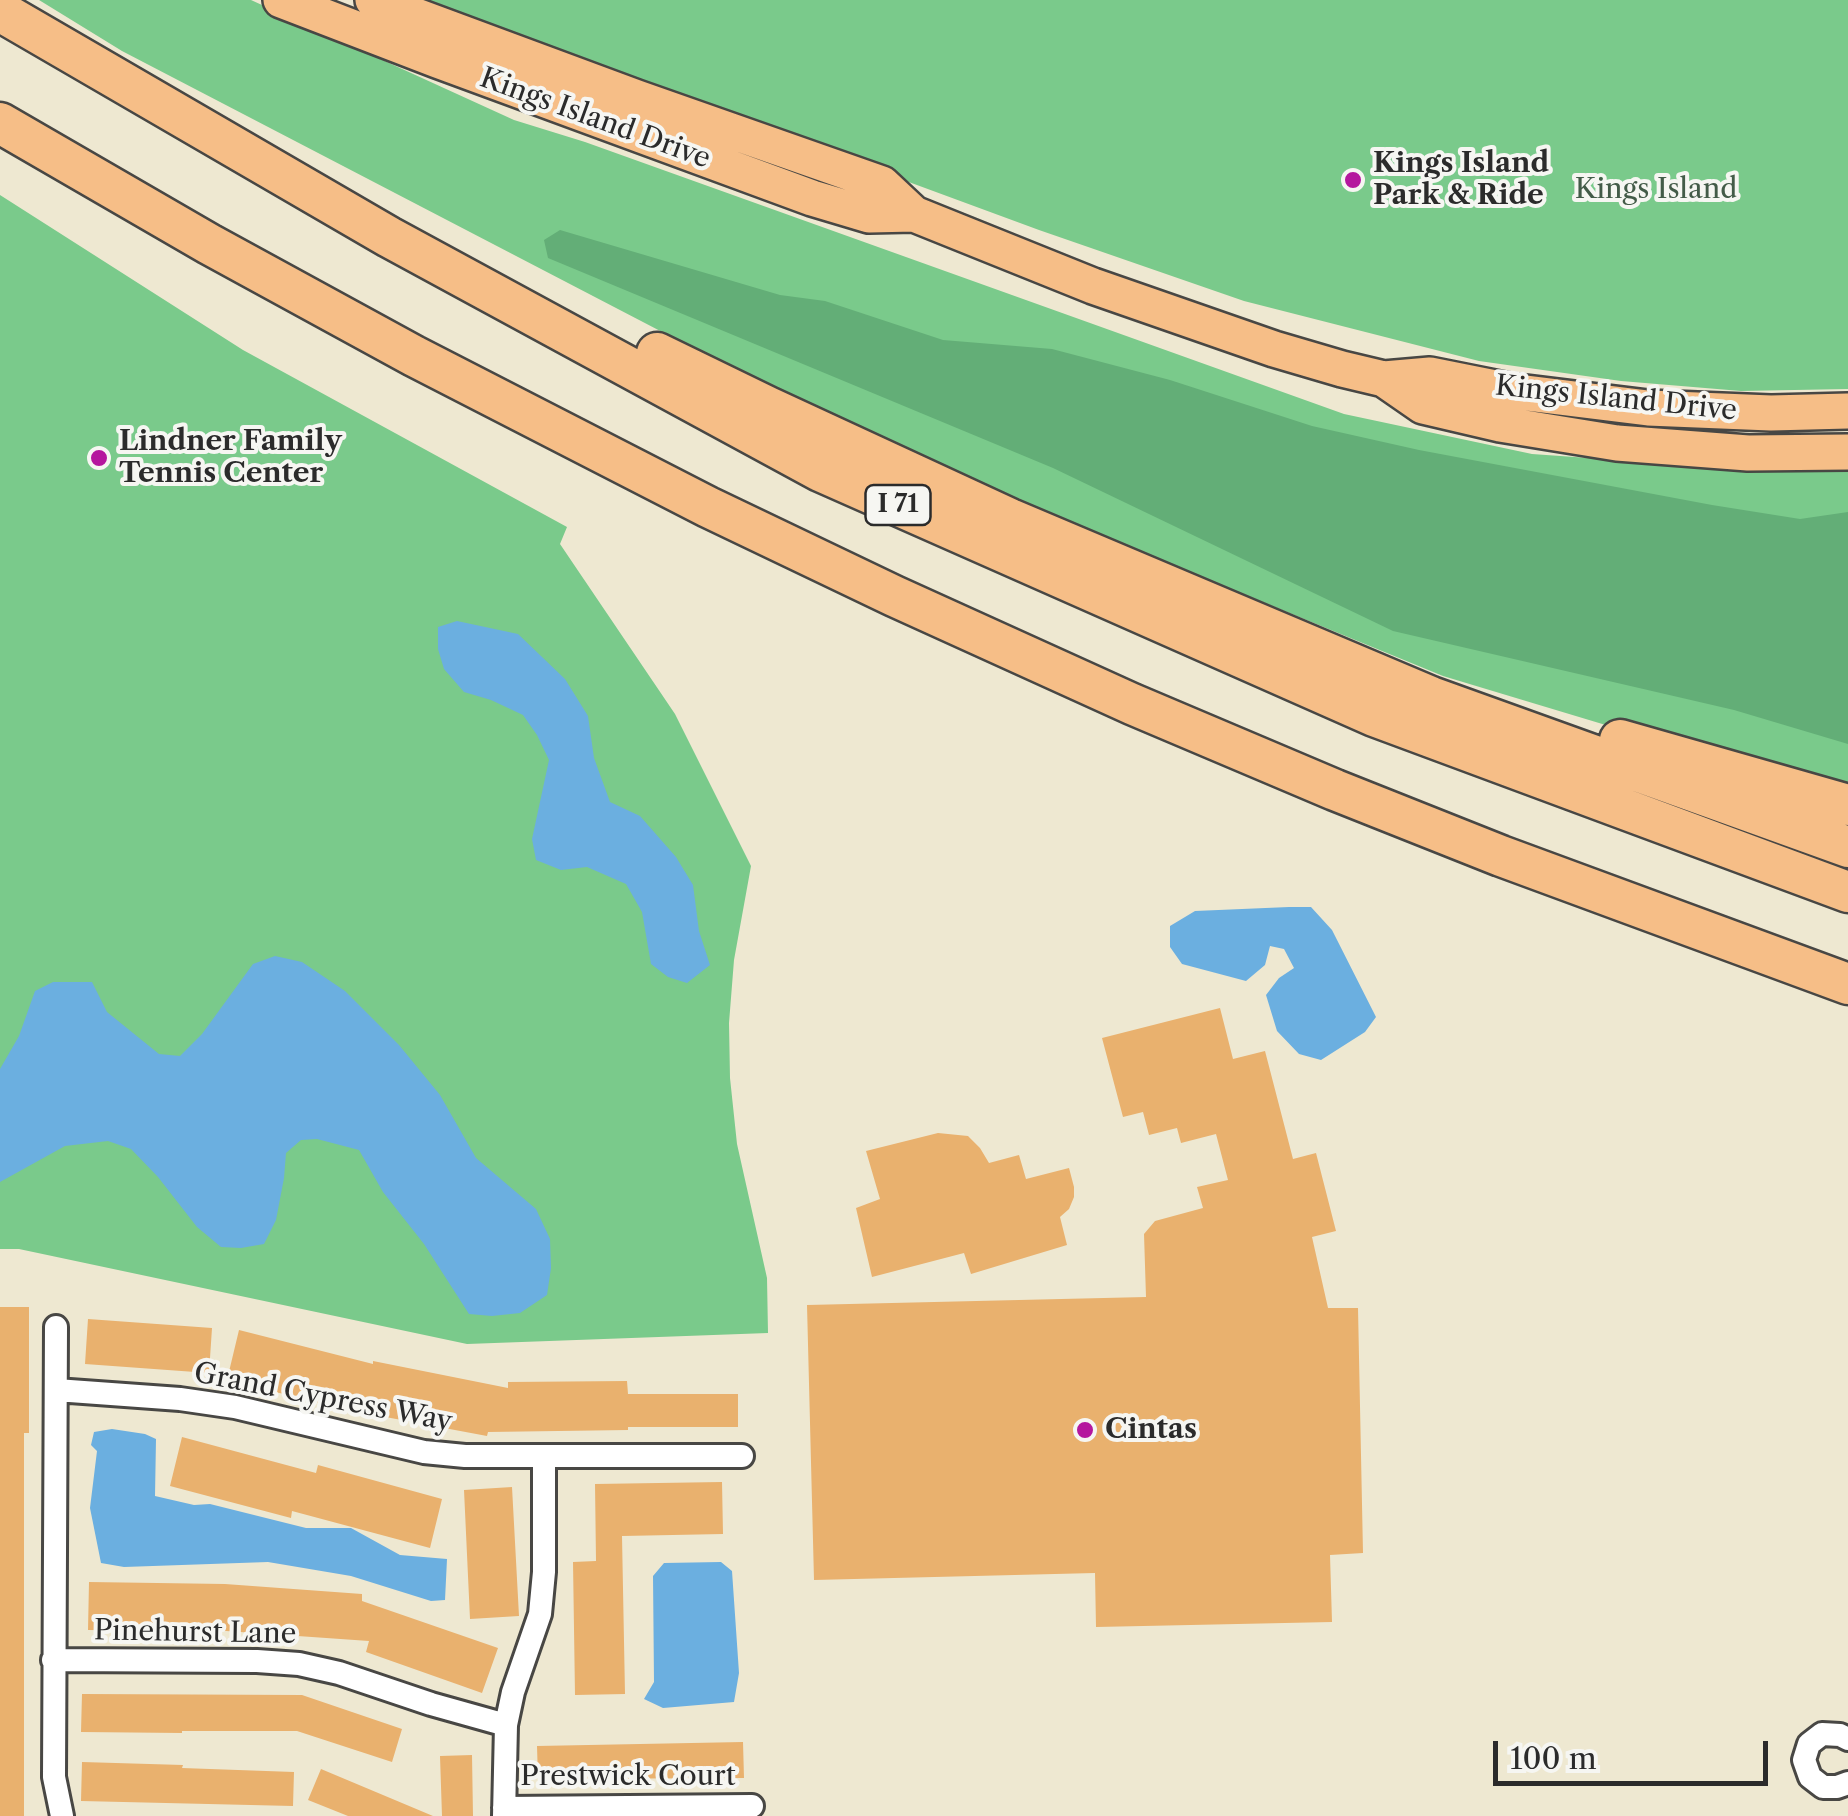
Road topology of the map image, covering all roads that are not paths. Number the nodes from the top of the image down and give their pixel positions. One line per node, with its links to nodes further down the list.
1 (280, 0): 5 (main road, Kings Island Drive)
2 (373, 0): 5 (main road, Kings Island Drive)
3 (0, 11): 6 (highway, I 71)
4 (0, 122): 14 (highway)
5 (914, 214): 7 (main road, Kings Island Drive)
6 (463, 277): 10 (highway); 13 (highway, I 71)
7 (1384, 379): 8 (main road, Kings Island Drive); 9 (main road, Kings Island Drive)
8 (1848, 411)
9 (1848, 452)
10 (1431, 697): 11 (highway); 12 (highway)
11 (1848, 804)
12 (1848, 847)
13 (1848, 892)
14 (1848, 984)
15 (56, 1327): 16 (street)
16 (56, 1390): 17 (street, Grand Cypress Way); 19 (street)
17 (544, 1456): 18 (street, Grand Cypress Way); 20 (street)
18 (742, 1456)
19 (53, 1660): 20 (street, Pinehurst Lane); 26 (street)
20 (506, 1725): 24 (street)
21 (1848, 1739): 22 (street)
22 (1848, 1782)
23 (752, 1806): 25 (street, Prestwick Court)
24 (504, 1812): 25 (street, Prestwick Court)
25 (669, 1812)
26 (62, 1816)

